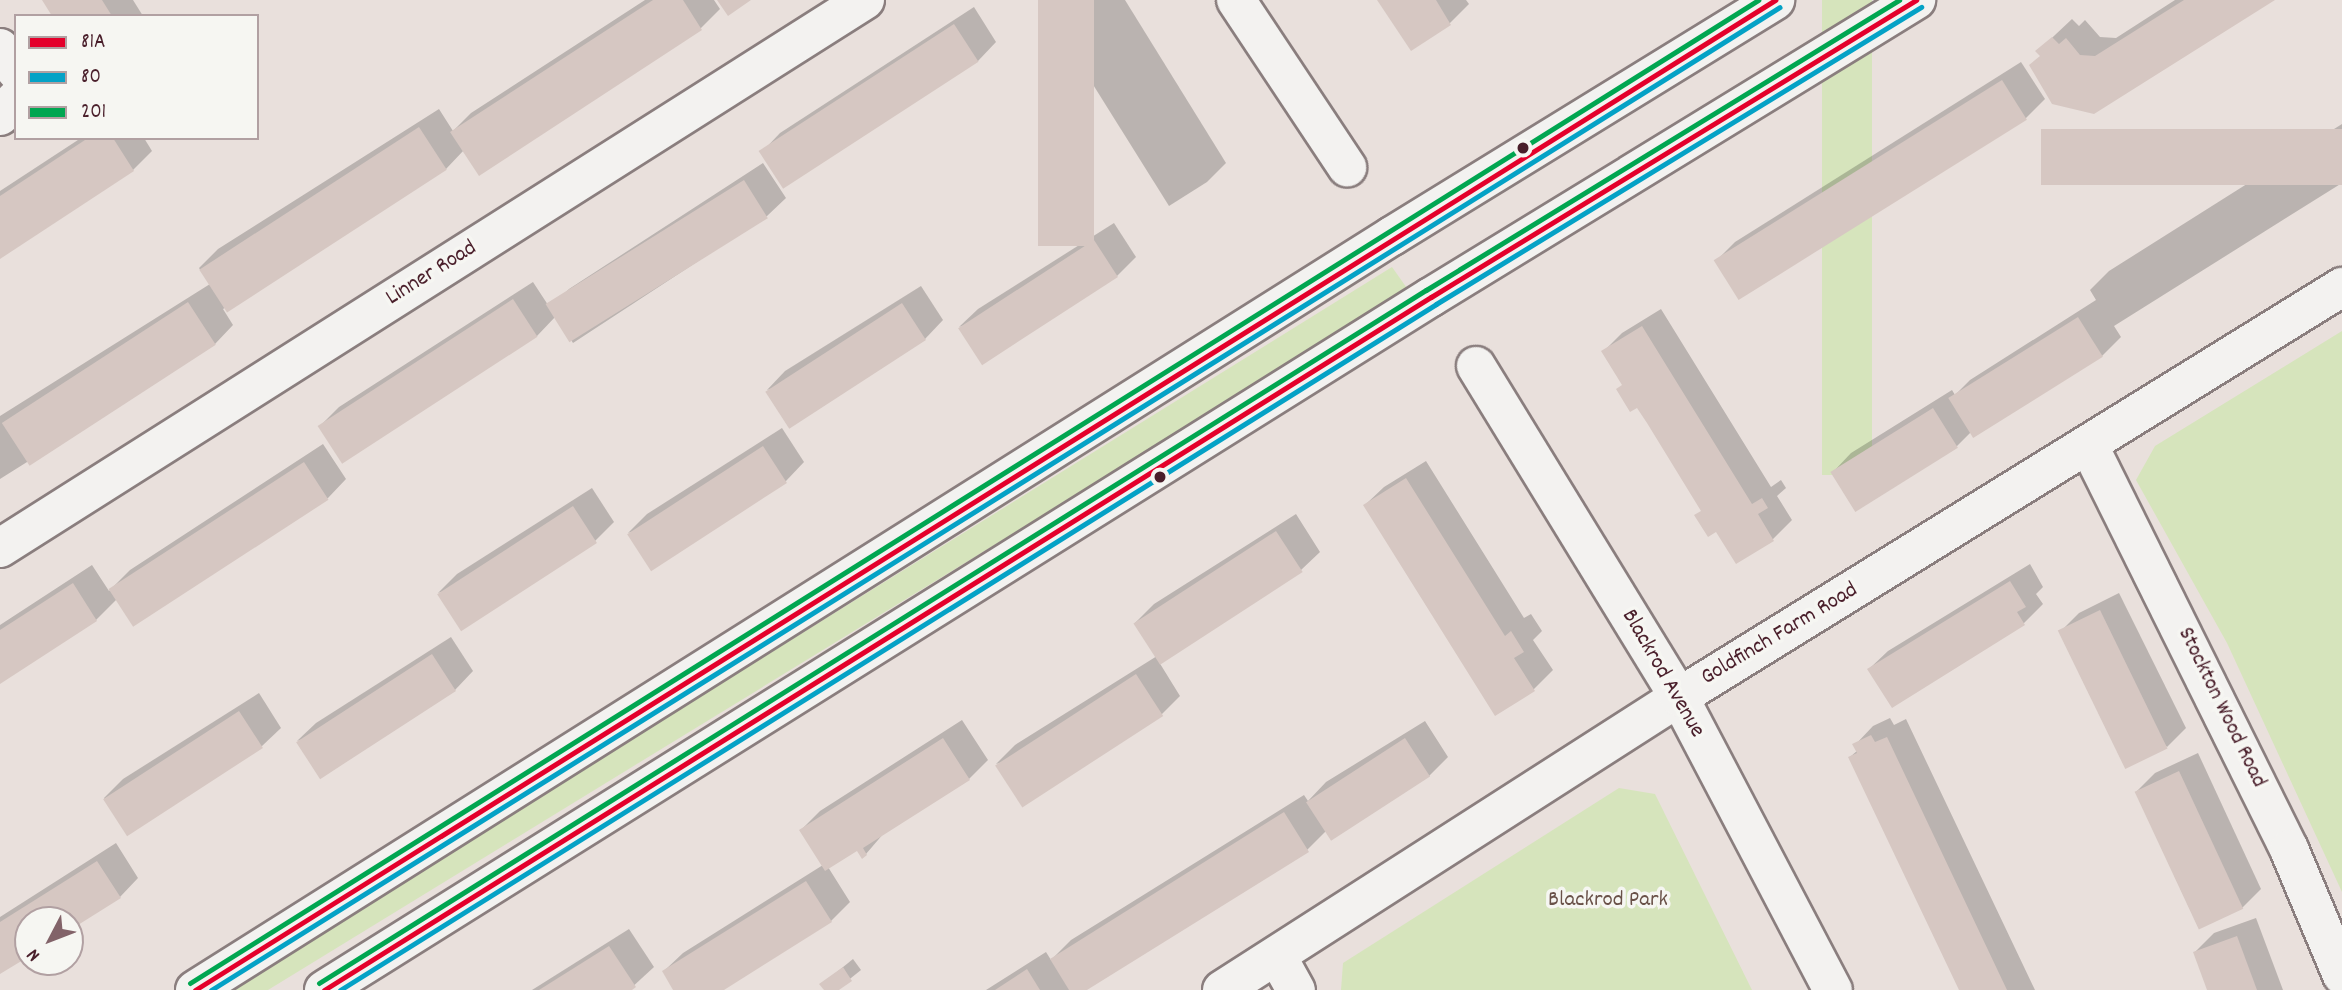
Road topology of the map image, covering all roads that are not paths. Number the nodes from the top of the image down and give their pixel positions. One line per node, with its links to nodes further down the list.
1 (865, 0): 13 (street, Linner Road)
2 (1236, 0): 9 (street)
3 (1775, 0): 17 (street)
4 (1916, 0): 18 (street)
5 (0, 48): 6 (street)
6 (14, 68)
7 (14, 101): 8 (street)
8 (0, 116)
9 (1347, 167)
10 (2342, 287): 12 (street, Goldfinch Farm Road)
11 (1476, 366): 14 (street, Blackrod Avenue)
12 (2089, 446): 14 (street, Goldfinch Farm Road); 16 (street, Stockton Wood Road)
13 (0, 548)
14 (1679, 697): 15 (street, Goldfinch Farm Road); 21 (street, Blackrod Avenue)
15 (1277, 956): 19 (street, Goldfinch Farm Road); 20 (street)
16 (2342, 975)
17 (195, 990)
18 (324, 990)
19 (1222, 990)
20 (1296, 990)
21 (1833, 990)

